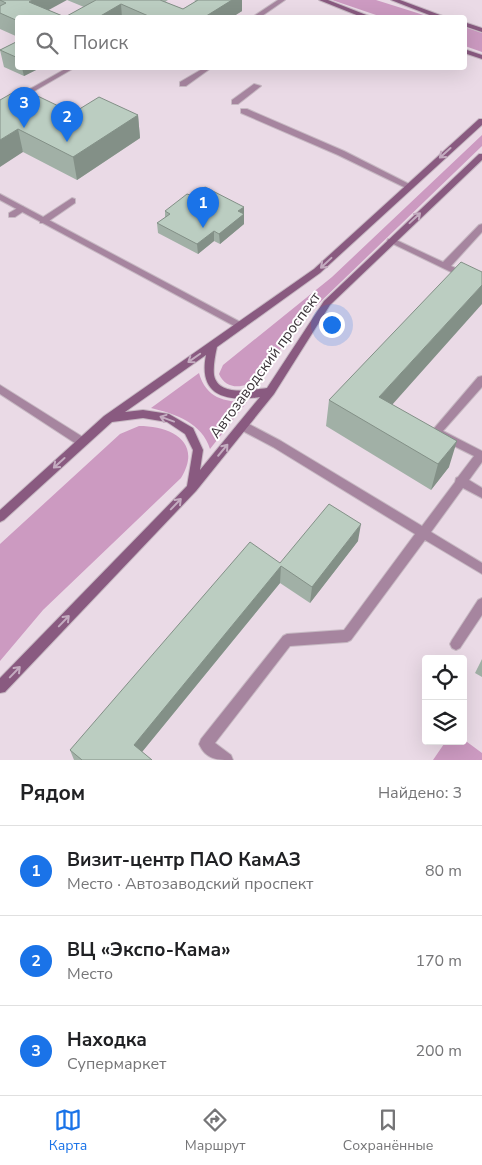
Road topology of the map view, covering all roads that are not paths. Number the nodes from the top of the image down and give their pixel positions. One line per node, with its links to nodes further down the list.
1 (282, 0): 4 (street)
2 (322, 0): 5 (street)
3 (394, 0): 6 (street)
4 (259, 15)
5 (363, 15)
6 (436, 15)
7 (467, 25): 8 (street)
8 (482, 30)
9 (467, 52): 10 (street)
10 (482, 57)
11 (68, 70): 16 (street)
12 (204, 70): 13 (street)
13 (183, 84)
14 (257, 86): 15 (street)
15 (235, 102)
16 (0, 109)
17 (244, 111): 20 (street)
18 (482, 121): 20 (street, Автозаводский проспект, one-way to 20)
19 (482, 156): 27 (street, Автозаводский проспект, one-way to 19)
20 (408, 186): 30 (street, Автозаводский проспект, one-way to 30)
21 (0, 197): 23 (street)
22 (72, 201): 25 (street)
23 (22, 209): 24 (street); 25 (street)
24 (12, 215)
25 (43, 221): 30 (street)
26 (482, 227): 28 (street)
27 (392, 240): 28 (street); 34 (street, Автозаводский проспект)
28 (445, 266): 29 (street)
29 (482, 284)
30 (241, 326): 31 (street, Автозаводский проспект)
31 (212, 346): 34 (street); 35 (street, Автозаводский проспект, one-way to 35)
32 (482, 380): 38 (street)
33 (0, 390): 37 (street)
34 (270, 391): 36 (street, Автозаводский проспект)
35 (108, 419): 37 (street, Автозаводский проспект); 40 (street, one-way to 35)
36 (243, 426): 40 (street, Автозаводский проспект, one-way to 36); 43 (street)
37 (82, 442): 42 (street, Автозаводский проспект, one-way to 42)
38 (481, 456): 39 (street)
39 (460, 481): 41 (street); 43 (street)
40 (192, 488): 47 (street, Автозаводский проспект, one-way to 40)
41 (482, 494)
42 (0, 517)
43 (423, 533): 44 (street); 48 (street)
44 (482, 569)
45 (482, 604): 46 (street)
46 (456, 644)
47 (0, 688)
48 (226, 760)

